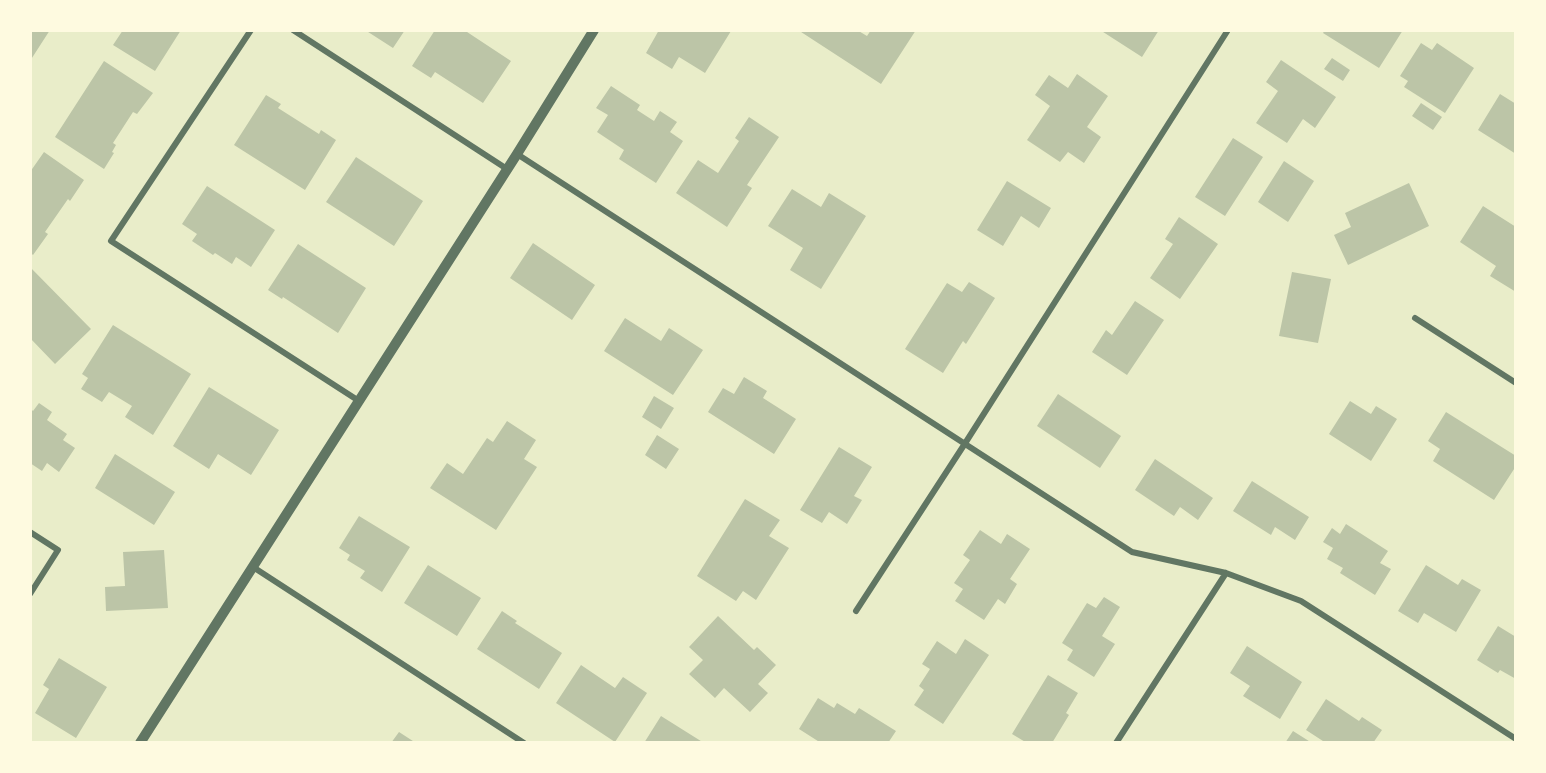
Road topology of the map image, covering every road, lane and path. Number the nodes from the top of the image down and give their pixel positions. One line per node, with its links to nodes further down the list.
1 (251, 30): 9 (street)
2 (293, 30): 6 (street)
3 (594, 30): 5 (street)
4 (1228, 30): 10 (street)
5 (517, 154): 6 (street); 10 (street)
6 (507, 169): 9 (street)
7 (1415, 318): 8 (street)
8 (1516, 383)
9 (359, 401): 12 (street)
10 (964, 446): 13 (street); 15 (street)
11 (30, 532): 14 (street)
12 (253, 567): 17 (street); 18 (street)
13 (1226, 573): 16 (street); 19 (street)
14 (30, 594)
15 (856, 611)
16 (1516, 739)
17 (140, 743)
18 (524, 743)
19 (1116, 743)

